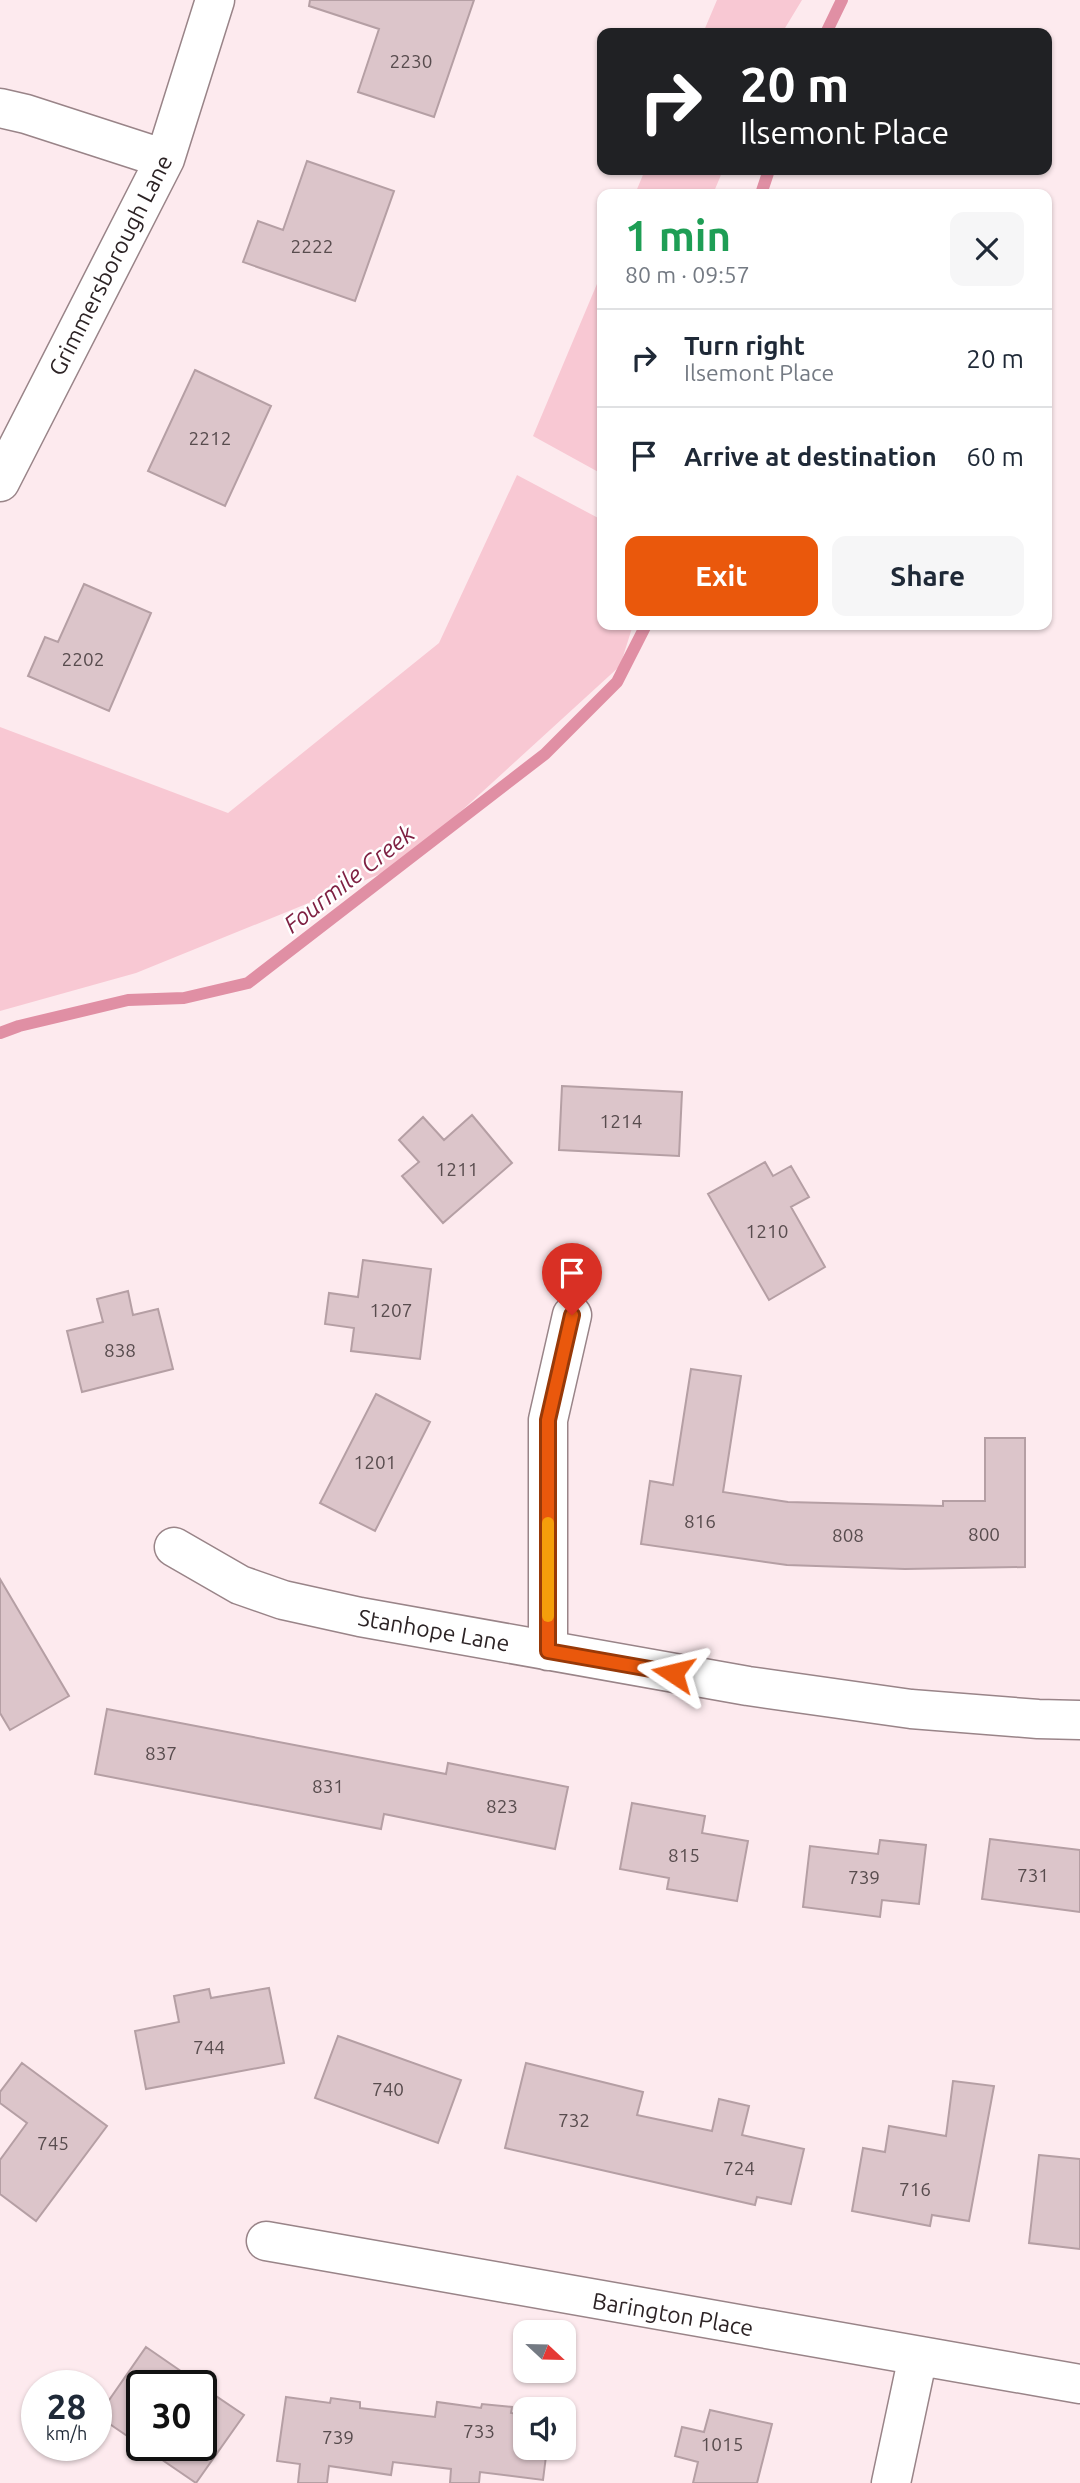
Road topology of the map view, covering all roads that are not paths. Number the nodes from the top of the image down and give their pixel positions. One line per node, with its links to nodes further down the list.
1 (215, 0): 3 (street, Grimmersborough Lane)
2 (0, 108): 3 (street)
3 (166, 159): 4 (street, Grimmersborough Lane)
4 (0, 482)
5 (572, 1315): 7 (street)
6 (174, 1547): 7 (street, Stanhope Lane)
7 (548, 1651): 8 (street, Stanhope Lane)
8 (1080, 1720)
9 (266, 2241): 10 (street, Barington Place)
10 (918, 2356): 11 (street, Barington Place); 12 (street)
11 (1080, 2384)
12 (891, 2483)

